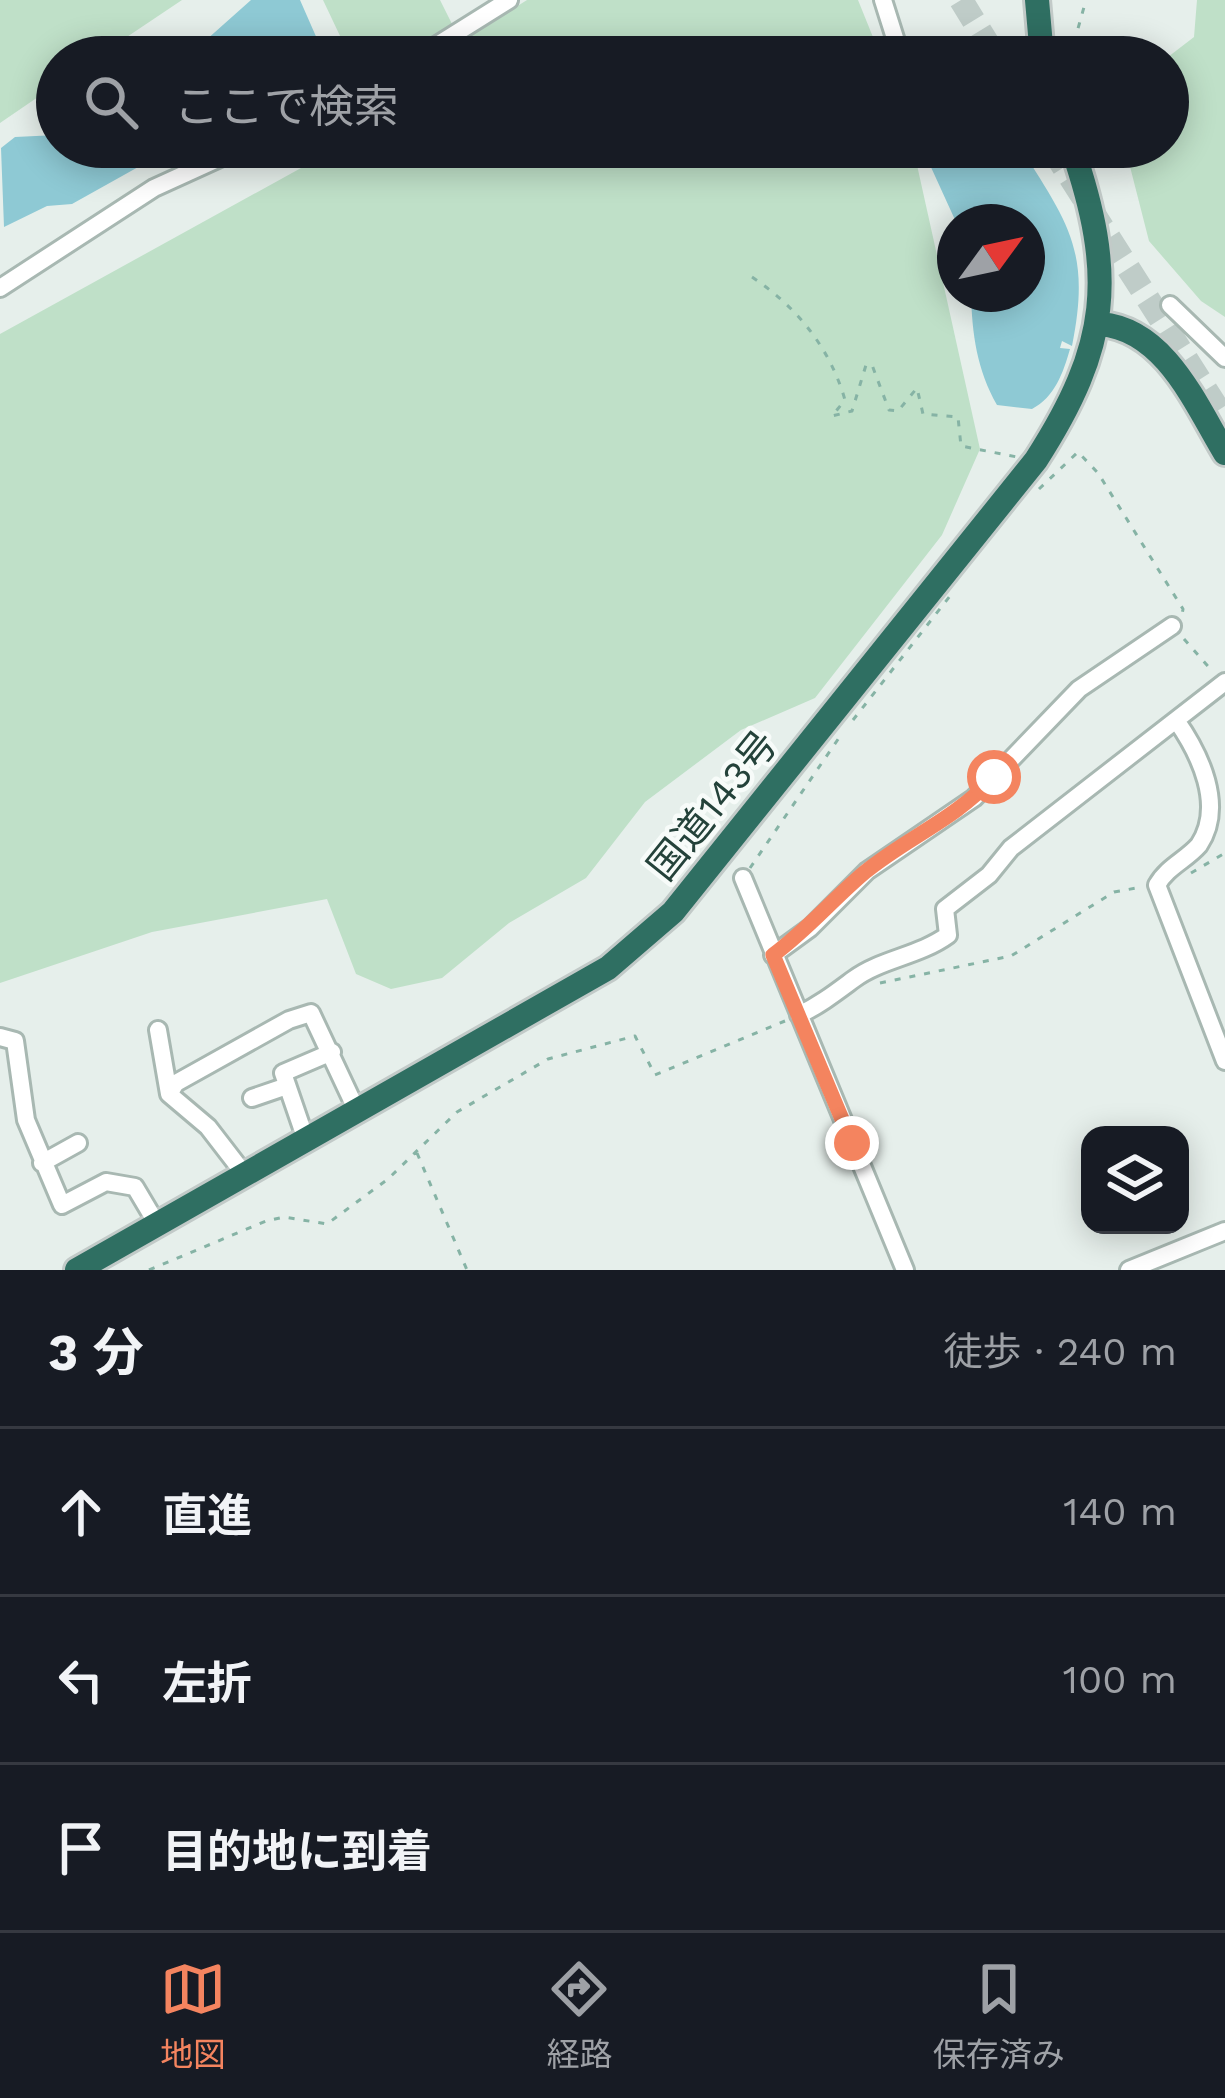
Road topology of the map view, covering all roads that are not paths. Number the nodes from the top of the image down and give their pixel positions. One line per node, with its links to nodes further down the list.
1 (509, 0): 4 (street)
2 (883, 0): 5 (street)
3 (1037, 0): 6 (highway)
4 (452, 36)
5 (894, 36)
6 (1040, 36)
7 (198, 168): 9 (street)
8 (1078, 168): 11 (highway, 国道143号)
9 (0, 287)
10 (1170, 304): 12 (street)
11 (1101, 324): 13 (highway); 27 (highway, 国道143号)
12 (1225, 358)
13 (1225, 453)
14 (1172, 626): 18 (street)
15 (1223, 684): 16 (street)
16 (1176, 720): 19 (street); 23 (street)
17 (743, 878): 18 (street)
18 (773, 955): 19 (street)
19 (799, 1015): 35 (street)
20 (158, 1030): 25 (street)
21 (0, 1037): 30 (street)
22 (332, 1052): 24 (street); 25 (street); 27 (street)
23 (1225, 1061)
24 (287, 1086): 26 (street); 28 (street)
25 (169, 1094): 31 (street)
26 (252, 1098)
27 (357, 1111): 28 (highway, 国道143号)
28 (306, 1140): 31 (highway, 国道143号)
29 (78, 1143): 30 (street)
30 (42, 1163): 32 (street)
31 (245, 1174): 32 (highway, 国道143号)
32 (157, 1225): 34 (highway, 国道143号)
33 (1225, 1231): 36 (street)
34 (76, 1270)
35 (905, 1270)
36 (1129, 1270)

